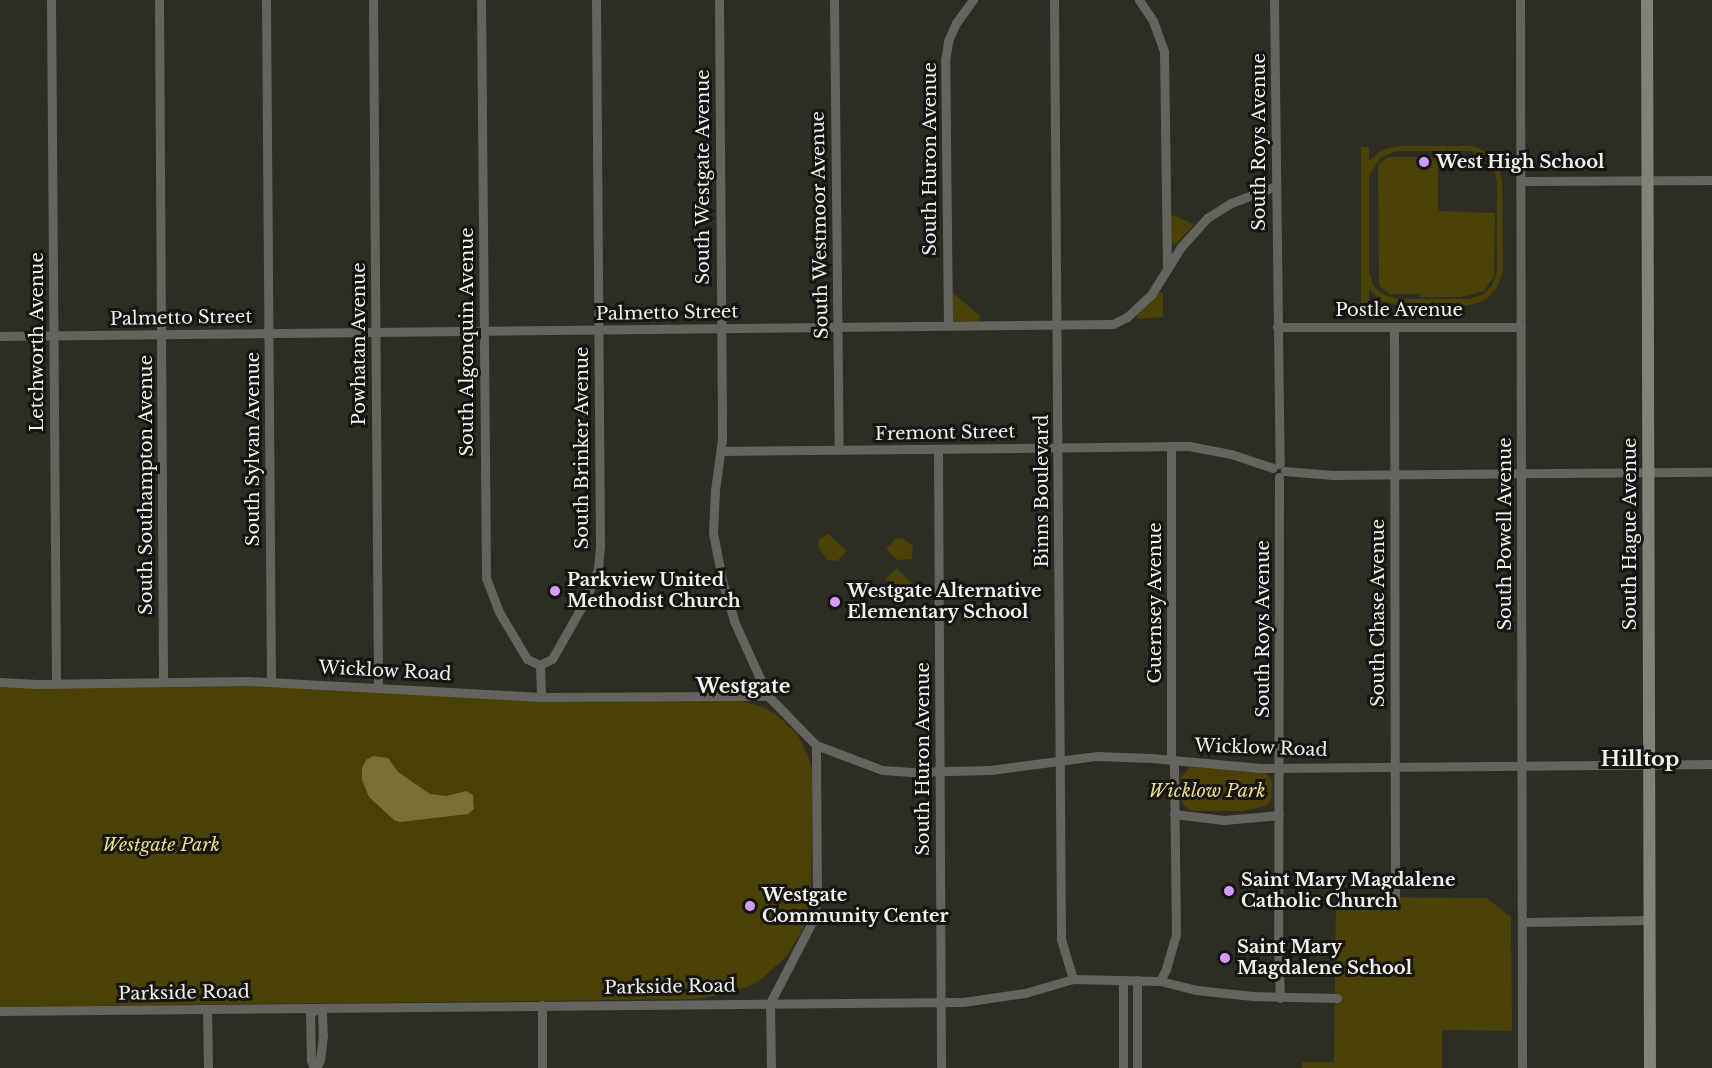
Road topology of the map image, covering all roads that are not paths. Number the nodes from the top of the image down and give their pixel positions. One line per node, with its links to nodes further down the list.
1 (51, 0): 33 (street, Letchworth Avenue)
2 (159, 0): 31 (street, South Southampton Avenue)
3 (266, 0): 30 (street, South Sylvan Avenue)
4 (373, 0): 29 (street, Powhatan Avenue)
5 (481, 0): 28 (street, South Algonquin Avenue)
6 (596, 0): 27 (street, South Brinker Avenue)
7 (719, 0): 26 (street, South Westgate Avenue)
8 (834, 0): 22 (street, South Westmoor Avenue)
9 (973, 0): 21 (street, South Huron Avenue)
10 (1054, 0): 20 (street, Binns Boulevard)
11 (1139, 0): 19 (street)
12 (1275, 0): 18 (street, South Roys Avenue)
13 (1520, 0): 17 (street, South Powell Avenue)
14 (1647, 0): 15 (main road, South Hague Avenue)
15 (1647, 180): 16 (street); 17 (street); 40 (main road, South Hague Avenue)
16 (1712, 180)
17 (1521, 181): 25 (street, South Powell Avenue)
18 (1276, 186): 19 (street, Palmetto Street); 23 (street, South Roys Avenue)
19 (1167, 269): 20 (street, Palmetto Street)
20 (1058, 325): 21 (street, Palmetto Street); 35 (street, Binns Boulevard)
21 (948, 326): 22 (street, Palmetto Street)
22 (838, 327): 26 (street, Palmetto Street); 37 (street, South Westmoor Avenue)
23 (1277, 327): 24 (street, Postle Avenue); 39 (street, South Roys Avenue)
24 (1394, 327): 25 (street, Postle Avenue); 43 (street, South Chase Avenue)
25 (1521, 327): 42 (street, South Powell Avenue)
26 (721, 329): 27 (street, Palmetto Street); 38 (street, South Westgate Avenue)
27 (598, 330): 28 (street, Palmetto Street); 44 (street, South Brinker Avenue)
28 (483, 331): 29 (street, Palmetto Street); 44 (street, South Algonquin Avenue)
29 (375, 332): 30 (street, Palmetto Street); 49 (street, Powhatan Avenue)
30 (268, 334): 31 (street, Palmetto Street); 47 (street, South Sylvan Avenue)
31 (161, 335): 33 (street, Palmetto Street); 45 (street, South Southampton Avenue)
32 (0, 336): 33 (street, Palmetto Street)
33 (54, 336): 48 (street, Letchworth Avenue)
34 (1171, 446): 35 (street, Fremont Street); 39 (street, Fremont Street); 54 (street, Guernsey Avenue)
35 (1059, 447): 36 (street, Fremont Street); 53 (street, Binns Boulevard)
36 (938, 449): 37 (street, Fremont Street); 60 (street, South Huron Avenue)
37 (839, 450): 38 (street, Fremont Street)
38 (722, 451): 50 (street, South Westgate Avenue)
39 (1279, 470): 43 (street, Fremont Street); 59 (street, South Roys Avenue)
40 (1648, 472): 41 (street, Fremont Street); 42 (street, Fremont Street); 56 (main road, South Hague Avenue)
41 (1712, 472)
42 (1521, 474): 43 (street, Fremont Street); 57 (street, South Powell Avenue)
43 (1394, 475): 58 (street, South Chase Avenue)
44 (540, 665): 51 (street)
45 (163, 681): 47 (street, Wicklow Road); 48 (street, Wicklow Road)
46 (0, 682): 48 (street, Wicklow Road)
47 (271, 682): 49 (street, Wicklow Road)
48 (56, 684)
49 (378, 688): 51 (street, Wicklow Road)
50 (768, 696): 51 (street, Wicklow Road); 52 (street, South Westgate Avenue)
51 (541, 697)
52 (816, 745): 60 (street, Wicklow Road); 73 (street)
53 (1060, 760): 54 (street, Wicklow Road); 60 (street, Wicklow Road); 66 (street, Binns Boulevard)
54 (1173, 760): 59 (street, Wicklow Road); 61 (street, Guernsey Avenue)
55 (1712, 764): 56 (street, Wicklow Road)
56 (1649, 765): 57 (street, Wicklow Road); 64 (main road, South Hague Avenue)
57 (1521, 766): 58 (street, Wicklow Road); 65 (street, South Powell Avenue)
58 (1395, 767): 59 (street, Wicklow Road); 63 (street, South Chase Avenue)
59 (1280, 768): 62 (street, South Roys Avenue)
60 (940, 772): 72 (street, South Huron Avenue)
61 (1174, 814): 62 (street); 69 (street, Guernsey Avenue)
62 (1279, 815): 70 (street, South Roys Avenue)
63 (1395, 898)
64 (1649, 920): 65 (street); 86 (main road, South Hague Avenue)
65 (1523, 922): 85 (street, South Powell Avenue)
66 (1073, 980): 67 (street, Parkside Road); 72 (street, Parkside Road)
67 (1123, 980): 68 (street, Parkside Road); 83 (street)
68 (1137, 980): 69 (street, Parkside Road); 84 (street)
69 (1160, 981): 70 (street, Parkside Road)
70 (1280, 998): 71 (street, Parkside Road)
71 (1337, 998)
72 (941, 1001): 73 (street, Parkside Road); 82 (street, South Huron Avenue)
73 (770, 1003): 74 (street, Parkside Road); 81 (street)
74 (542, 1005): 75 (street, Parkside Road); 80 (street)
75 (317, 1008): 76 (street, Parkside Road); 79 (street)
76 (207, 1009): 77 (street, Parkside Road); 78 (street)
77 (0, 1011)
78 (208, 1068)
79 (315, 1068)
80 (542, 1068)
81 (771, 1068)
82 (941, 1068)
83 (1123, 1068)
84 (1137, 1068)
85 (1522, 1068)
86 (1650, 1068)

